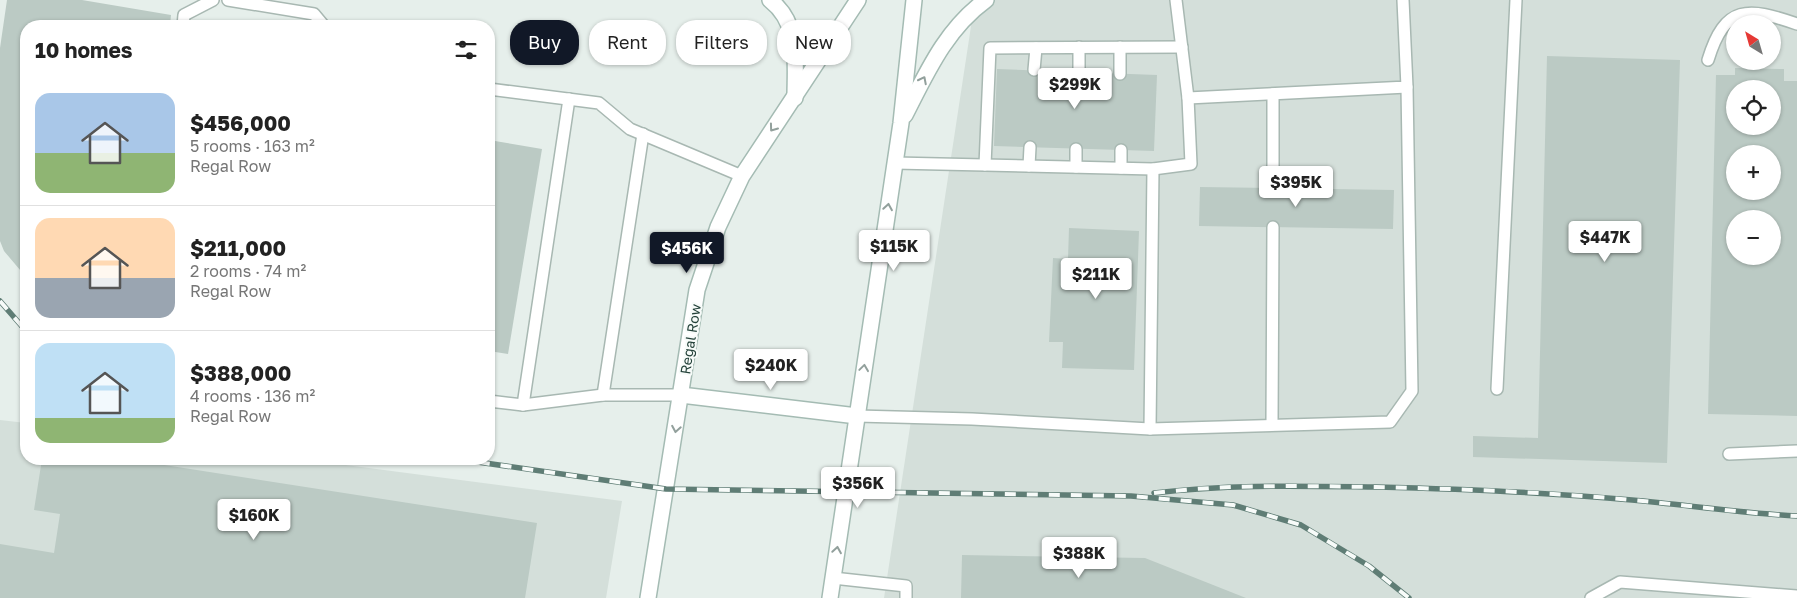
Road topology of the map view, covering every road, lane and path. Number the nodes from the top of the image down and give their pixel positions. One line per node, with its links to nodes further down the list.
1 (213, 0): 10 (lane)
2 (228, 0): 11 (lane)
3 (770, 0): 24 (main road)
4 (858, 0): 24 (main road, Regal Row)
5 (914, 0): 27 (main road)
6 (986, 0): 27 (main road, one-way to 6)
7 (1176, 0): 14 (lane)
8 (1403, 0): 21 (lane)
9 (1516, 0): 41 (lane)
10 (184, 20)
11 (319, 20)
12 (1797, 24): 17 (lane)
13 (1120, 47): 14 (lane); 16 (lane); 20 (lane)
14 (1182, 47): 25 (lane)
15 (1036, 48): 16 (lane); 18 (lane); 33 (lane)
16 (1079, 48): 19 (lane)
17 (1708, 60)
18 (1034, 70)
19 (1079, 72)
20 (1120, 74)
21 (1407, 87): 23 (lane); 47 (lane)
22 (495, 90): 26 (lane)
23 (1273, 94): 25 (lane); 39 (lane)
24 (795, 98): 38 (main road, Regal Row, one-way to 38)
25 (1188, 98): 37 (lane)
26 (569, 99): 28 (lane); 45 (lane)
27 (901, 123): 32 (main road)
28 (643, 134): 38 (lane); 42 (lane)
29 (1030, 147): 34 (lane)
30 (1076, 149): 35 (lane)
31 (1121, 150): 36 (lane)
32 (895, 163): 33 (lane); 46 (main road, one-way to 32)
33 (985, 165): 34 (lane)
34 (1029, 166): 35 (lane)
35 (1076, 167): 36 (lane)
36 (1121, 168): 37 (lane)
37 (1153, 169): 48 (lane)
38 (742, 176): 43 (main road, Regal Row)
39 (1273, 188)
40 (1273, 227): 47 (lane)
41 (1497, 389)
42 (603, 395): 43 (lane); 45 (lane)
43 (682, 396): 46 (main road); 53 (main road, Regal Row, one-way to 53)
44 (495, 402): 45 (lane)
45 (523, 405)
46 (857, 416): 48 (lane); 51 (main road, one-way to 46)
47 (1272, 425): 48 (lane)
48 (1150, 429)
49 (1797, 451): 50 (lane)
50 (1728, 454)
51 (833, 578): 54 (main road); 55 (lane)
52 (1797, 596): 56 (lane)
53 (648, 598)
54 (830, 598)
55 (906, 598)
56 (1591, 598)

